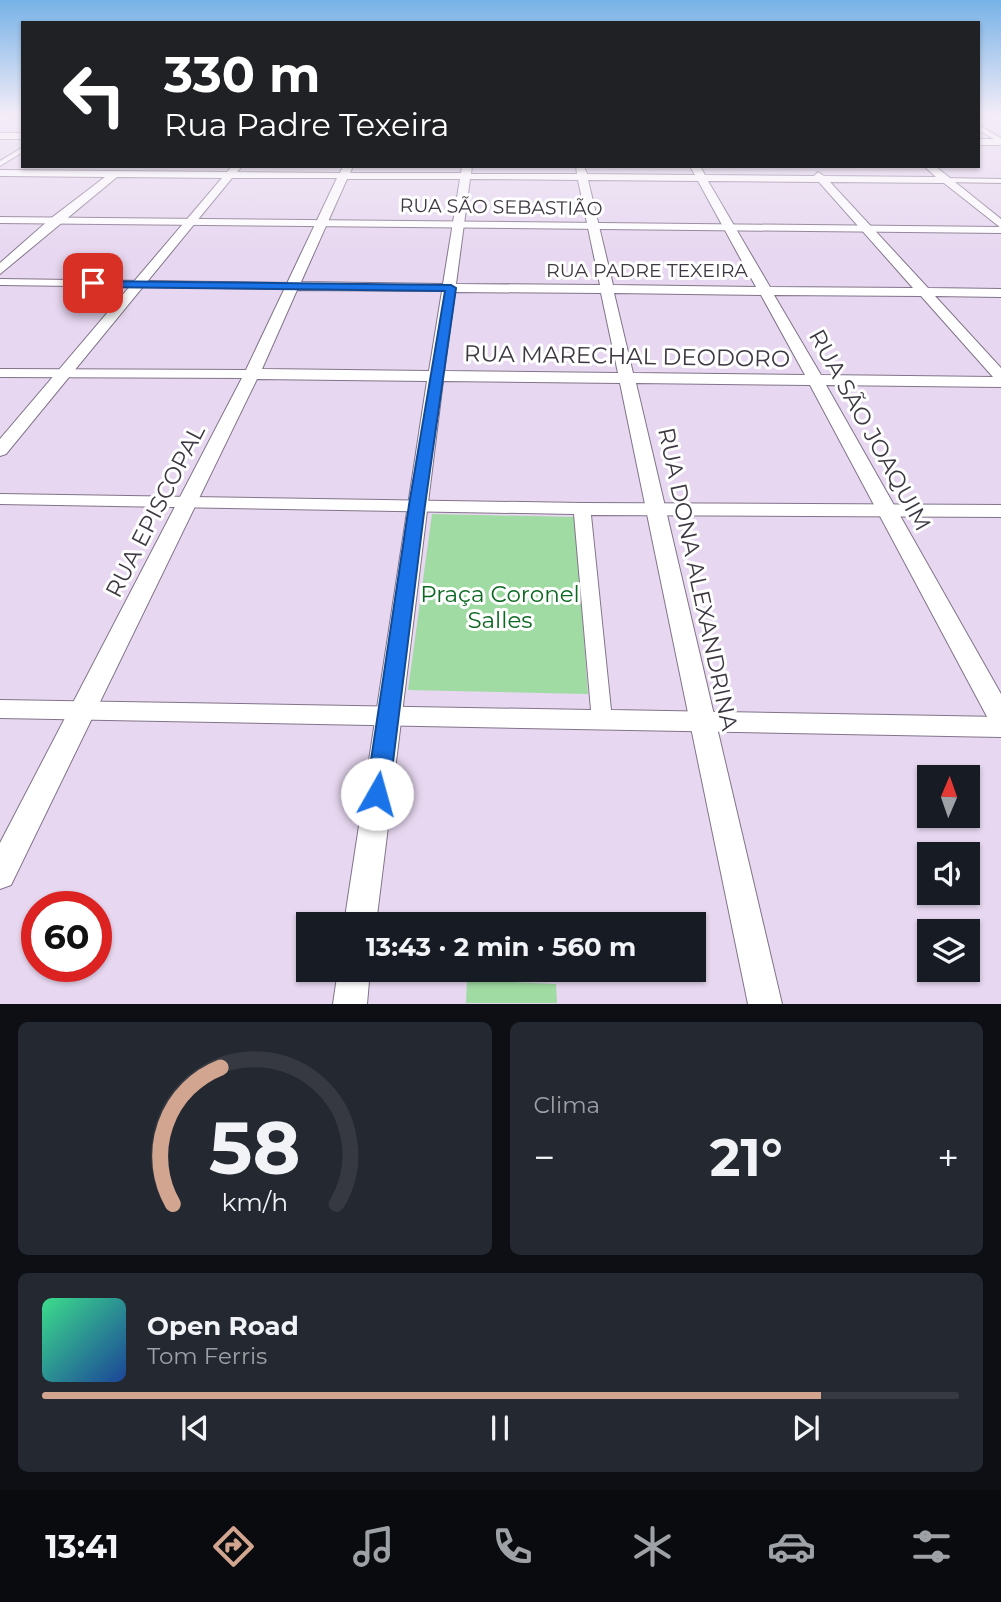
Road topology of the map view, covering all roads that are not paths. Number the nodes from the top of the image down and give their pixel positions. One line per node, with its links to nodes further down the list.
1 (812, 168): 10 (main road)
2 (931, 168): 11 (main road)
3 (120, 170): 4 (main road); 9 (main road); 14 (main road)
4 (234, 170): 5 (main road); 15 (main road)
5 (346, 170): 6 (main road); 16 (main road, RUA EPISCOPAL)
6 (466, 172): 7 (main road); 17 (main road)
7 (581, 172): 8 (main road); 18 (main road, RUA DONA ALEXANDRINA)
8 (698, 172): 10 (main road); 19 (main road, RUA SÃO JOAQUIM)
9 (0, 173)
10 (822, 179): 11 (main road); 21 (main road)
11 (945, 180): 12 (street); 20 (main road)
12 (1001, 180)
13 (0, 220): 14 (street, RUA SÃO SEBASTIÃO)
14 (54, 221): 15 (street, RUA SÃO SEBASTIÃO); 22 (main road)
15 (193, 221): 16 (street, RUA SÃO SEBASTIÃO); 24 (main road)
16 (323, 222): 17 (street, RUA SÃO SEBASTIÃO); 25 (main road, RUA EPISCOPAL)
17 (460, 224): 18 (street, RUA SÃO SEBASTIÃO); 26 (main road)
18 (595, 226): 19 (street, RUA SÃO SEBASTIÃO); 27 (main road, RUA DONA ALEXANDRINA)
19 (730, 227): 21 (street, RUA SÃO SEBASTIÃO); 28 (main road, RUA SÃO JOAQUIM)
20 (1001, 227): 21 (street, RUA SÃO SEBASTIÃO)
21 (867, 229): 29 (main road)
22 (0, 270)
23 (0, 282): 24 (street)
24 (140, 284): 25 (street); 32 (main road)
25 (293, 286): 26 (main road, RUA PADRE TEXEIRA); 33 (main road, RUA EPISCOPAL)
26 (451, 288): 27 (main road, RUA PADRE TEXEIRA); 34 (main road)
27 (609, 289): 28 (main road, RUA PADRE TEXEIRA); 36 (main road, RUA DONA ALEXANDRINA)
28 (765, 290): 29 (main road, RUA PADRE TEXEIRA); 37 (main road, RUA SÃO JOAQUIM)
29 (925, 292): 30 (main road, RUA PADRE TEXEIRA); 35 (main road)
30 (1001, 293)
31 (0, 373): 32 (street, RUA MARECHAL DEODORO)
32 (64, 373): 33 (street, RUA MARECHAL DEODORO); 39 (main road)
33 (252, 374): 34 (main road, RUA MARECHAL DEODORO); 41 (main road, RUA EPISCOPAL)
34 (436, 377): 36 (main road, RUA MARECHAL DEODORO); 42 (main road)
35 (1001, 377)
36 (629, 379): 37 (main road, RUA MARECHAL DEODORO); 44 (main road, RUA DONA ALEXANDRINA)
37 (817, 380): 38 (main road, RUA MARECHAL DEODORO); 45 (main road, RUA SÃO JOAQUIM)
38 (1001, 382)
39 (0, 450)
40 (0, 499): 41 (street)
41 (188, 501): 42 (street); 48 (main road, RUA EPISCOPAL)
42 (417, 505): 43 (street); 49 (main road)
43 (582, 509): 44 (street); 51 (street)
44 (655, 510): 45 (street); 52 (main road, RUA DONA ALEXANDRINA)
45 (886, 510): 46 (street); 50 (main road, RUA SÃO JOAQUIM)
46 (1001, 511)
47 (0, 709): 48 (street)
48 (81, 711): 49 (street); 54 (main road, RUA EPISCOPAL)
49 (388, 716): 51 (street); 55 (main road)
50 (1001, 718)
51 (602, 720): 52 (street)
52 (702, 723): 53 (street); 58 (main road, RUA DONA ALEXANDRINA)
53 (1001, 727)
54 (0, 874)
55 (362, 912)
56 (353, 982): 57 (main road)
57 (350, 1003)
58 (765, 1003)

